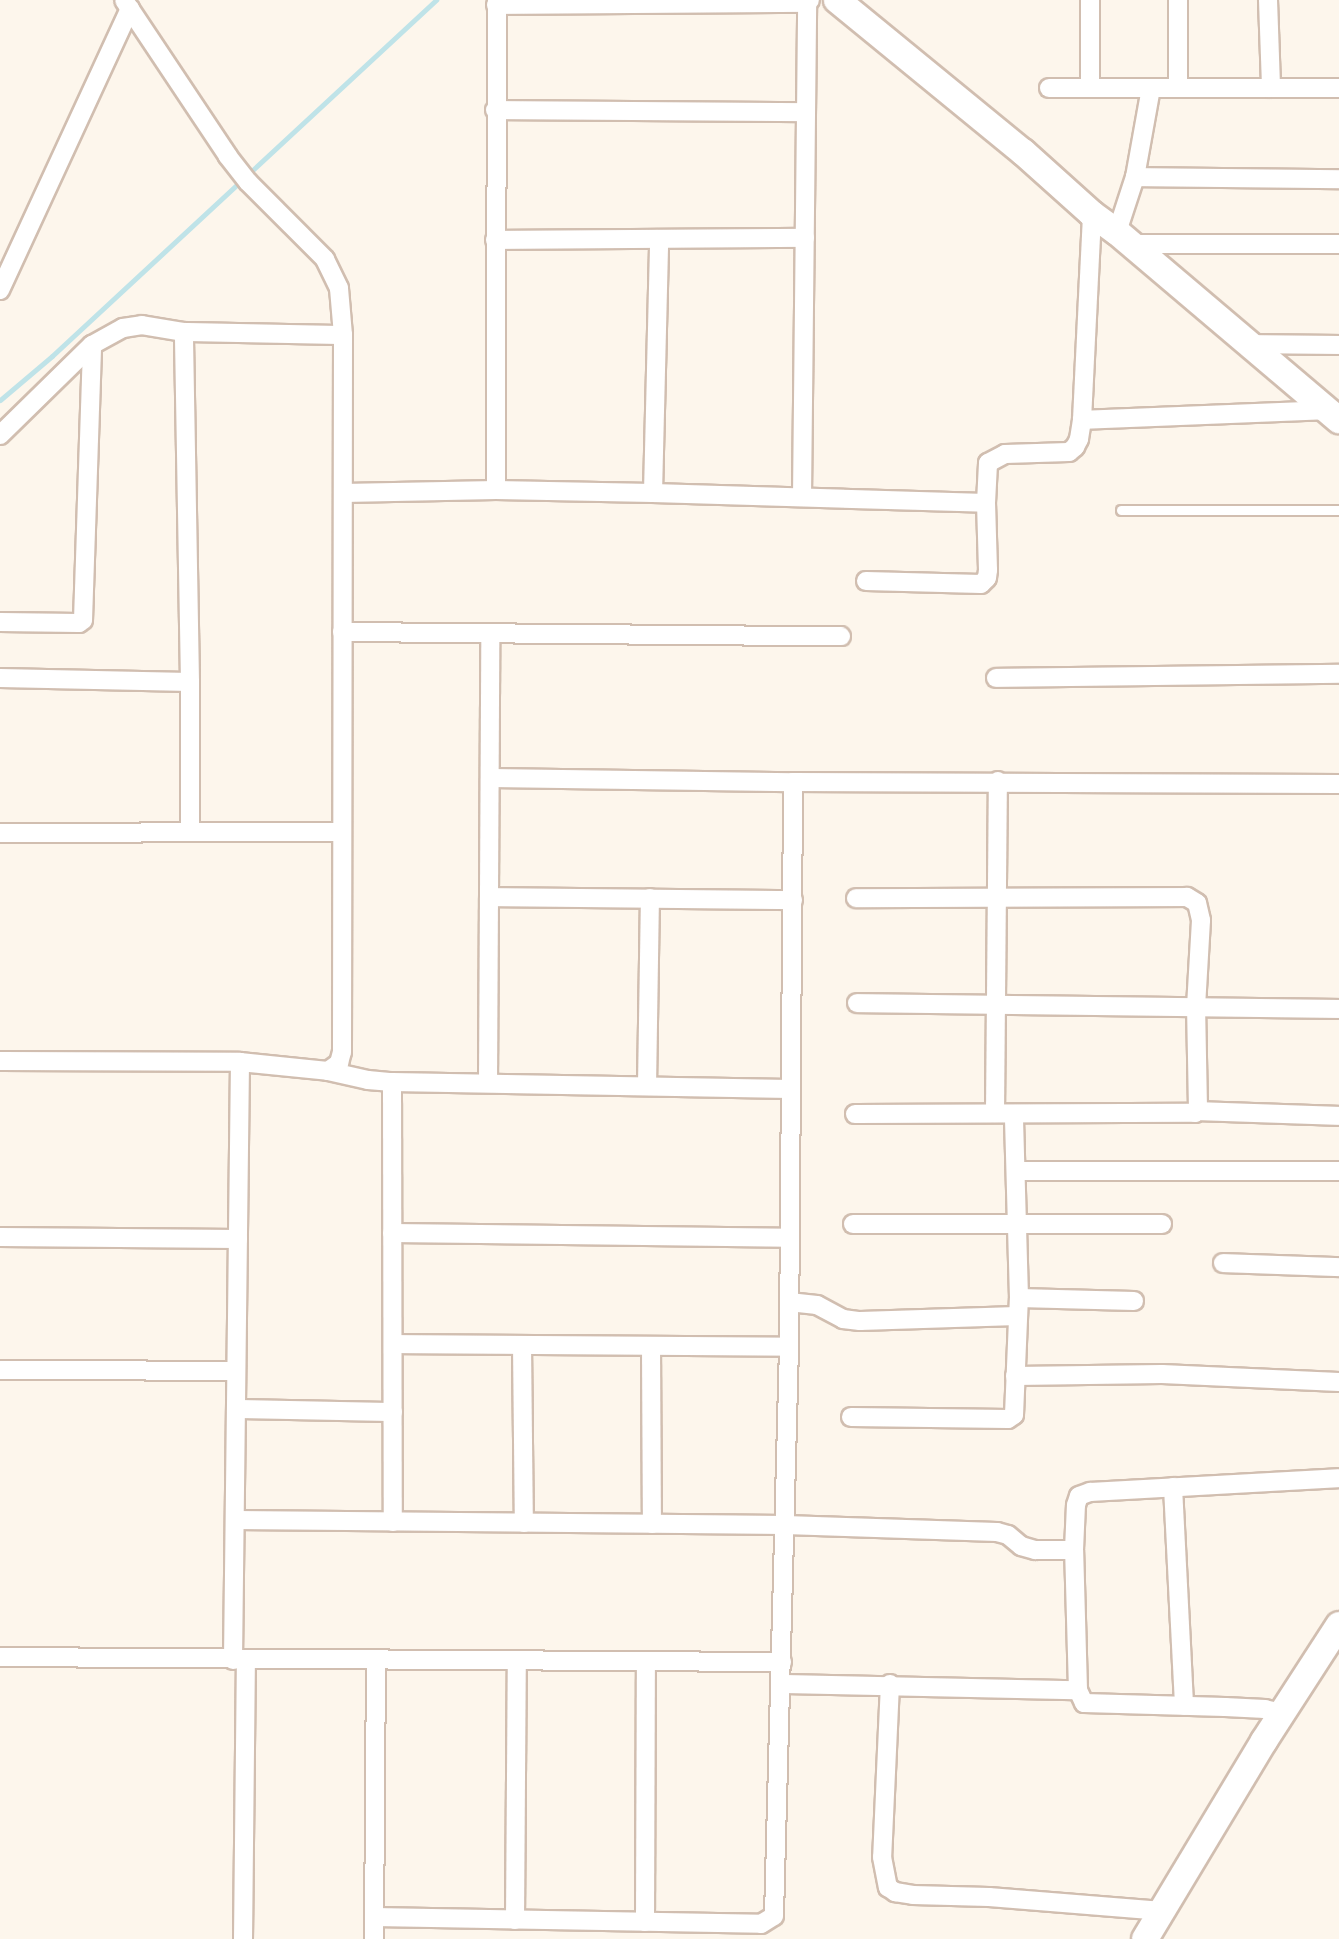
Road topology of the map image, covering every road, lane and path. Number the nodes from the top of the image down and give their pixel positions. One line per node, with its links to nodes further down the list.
1 (837, 0): 18 (street)
2 (1090, 0): 9 (street)
3 (1178, 0): 11 (street)
4 (1268, 0): 12 (street)
5 (496, 2): 6 (street); 14 (street)
6 (809, 2): 15 (street)
7 (127, 5): 24 (street); 26 (street)
8 (1049, 88): 9 (street)
9 (1090, 88): 10 (street)
10 (1151, 88): 11 (street); 16 (street)
11 (1178, 88): 12 (street)
12 (1271, 88): 13 (street)
13 (1339, 88)
14 (495, 110): 15 (street); 22 (street)
15 (806, 112): 19 (street)
16 (1135, 177): 17 (street); 20 (street)
17 (1339, 179)
18 (1092, 214): 20 (street); 31 (street)
19 (805, 238): 21 (street); 36 (street)
20 (1125, 238): 23 (street); 27 (street)
21 (659, 239): 22 (street); 35 (street)
22 (495, 240): 33 (street)
23 (1339, 244)
24 (2, 280)
25 (184, 332): 26 (street); 28 (street); 48 (street)
26 (343, 335): 34 (street)
27 (1249, 344): 29 (street); 30 (street)
28 (92, 345): 32 (street); 41 (street)
29 (1339, 345)
30 (1333, 415): 31 (street)
31 (1082, 420): 37 (street)
32 (0, 435)
33 (496, 490): 34 (street); 35 (street)
34 (343, 493): 42 (street)
35 (653, 493): 36 (street)
36 (802, 497): 37 (street)
37 (986, 503): 40 (street)
38 (1121, 510): 39 (lane)
39 (1339, 510)
40 (866, 581)
41 (0, 622)
42 (342, 632): 43 (street); 54 (street)
43 (490, 633): 44 (street); 49 (street)
44 (841, 636)
45 (1339, 674): 47 (street)
46 (0, 678): 48 (street)
47 (996, 678)
48 (190, 682): 53 (street)
49 (491, 777): 51 (street); 56 (street)
50 (998, 781): 51 (street); 52 (street); 59 (street)
51 (793, 782): 60 (street)
52 (1339, 784)
53 (190, 832): 54 (street); 55 (street)
54 (341, 832): 67 (street)
55 (0, 833)
56 (490, 897): 57 (street); 69 (street)
57 (650, 898): 60 (street); 70 (street)
58 (856, 898): 59 (street)
59 (997, 899): 62 (street); 63 (street)
60 (793, 900): 71 (street)
61 (857, 1003): 62 (street)
62 (994, 1005): 63 (street); 73 (street)
63 (1196, 1007): 64 (street); 72 (street)
64 (1339, 1009)
65 (0, 1061): 66 (street)
66 (240, 1062): 67 (street); 85 (street)
67 (328, 1071): 68 (street)
68 (392, 1082): 69 (street); 82 (street)
69 (488, 1083): 70 (street)
70 (647, 1086): 71 (street)
71 (790, 1089): 84 (street)
72 (1197, 1111): 75 (street); 76 (street)
73 (995, 1113): 74 (street); 75 (street)
74 (855, 1114)
75 (1014, 1114): 78 (street)
76 (1339, 1116)
77 (1339, 1171): 78 (street)
78 (1016, 1172): 80 (street)
79 (853, 1224): 80 (street)
80 (1017, 1224): 81 (street); 90 (street)
81 (1162, 1224)
82 (392, 1233): 84 (street); 91 (street)
83 (0, 1237): 85 (street)
84 (788, 1238): 89 (street)
85 (238, 1239): 96 (street)
86 (1223, 1263): 87 (street)
87 (1339, 1267)
88 (1134, 1301): 90 (street)
89 (789, 1302): 90 (street); 94 (street)
90 (1018, 1307): 97 (street)
91 (393, 1344): 92 (street); 100 (street)
92 (522, 1345): 93 (street); 106 (street)
93 (651, 1346): 94 (street); 107 (street)
94 (789, 1347): 108 (street)
95 (0, 1370): 96 (street)
96 (236, 1371): 99 (street)
97 (1015, 1376): 98 (street); 101 (street)
98 (1339, 1382)
99 (236, 1409): 100 (street); 104 (street)
100 (393, 1412): 105 (street)
101 (851, 1417)
102 (1339, 1478): 103 (street)
103 (1173, 1487): 109 (street); 120 (street)
104 (235, 1520): 105 (street); 112 (street)
105 (393, 1522): 106 (street)
106 (524, 1523): 107 (street)
107 (652, 1524): 108 (street)
108 (785, 1526): 109 (street); 116 (street)
109 (1074, 1550): 119 (street)
110 (1339, 1625): 121 (street)
111 (0, 1657): 112 (street)
112 (239, 1660): 113 (street); 126 (street)
113 (376, 1661): 114 (street); 123 (street)
114 (517, 1661): 115 (street); 124 (street)
115 (646, 1662): 116 (street); 125 (street)
116 (782, 1662): 117 (street)
117 (782, 1684): 118 (street); 125 (street)
118 (890, 1684): 119 (street); 122 (street)
119 (1078, 1690): 120 (street)
120 (1184, 1706): 121 (street)
121 (1282, 1713): 122 (street)
122 (1162, 1911): 128 (street)
123 (374, 1917): 124 (street); 127 (street)
124 (515, 1920): 125 (street)
125 (645, 1922)
126 (243, 1939)
127 (374, 1939)
128 (1145, 1939)

